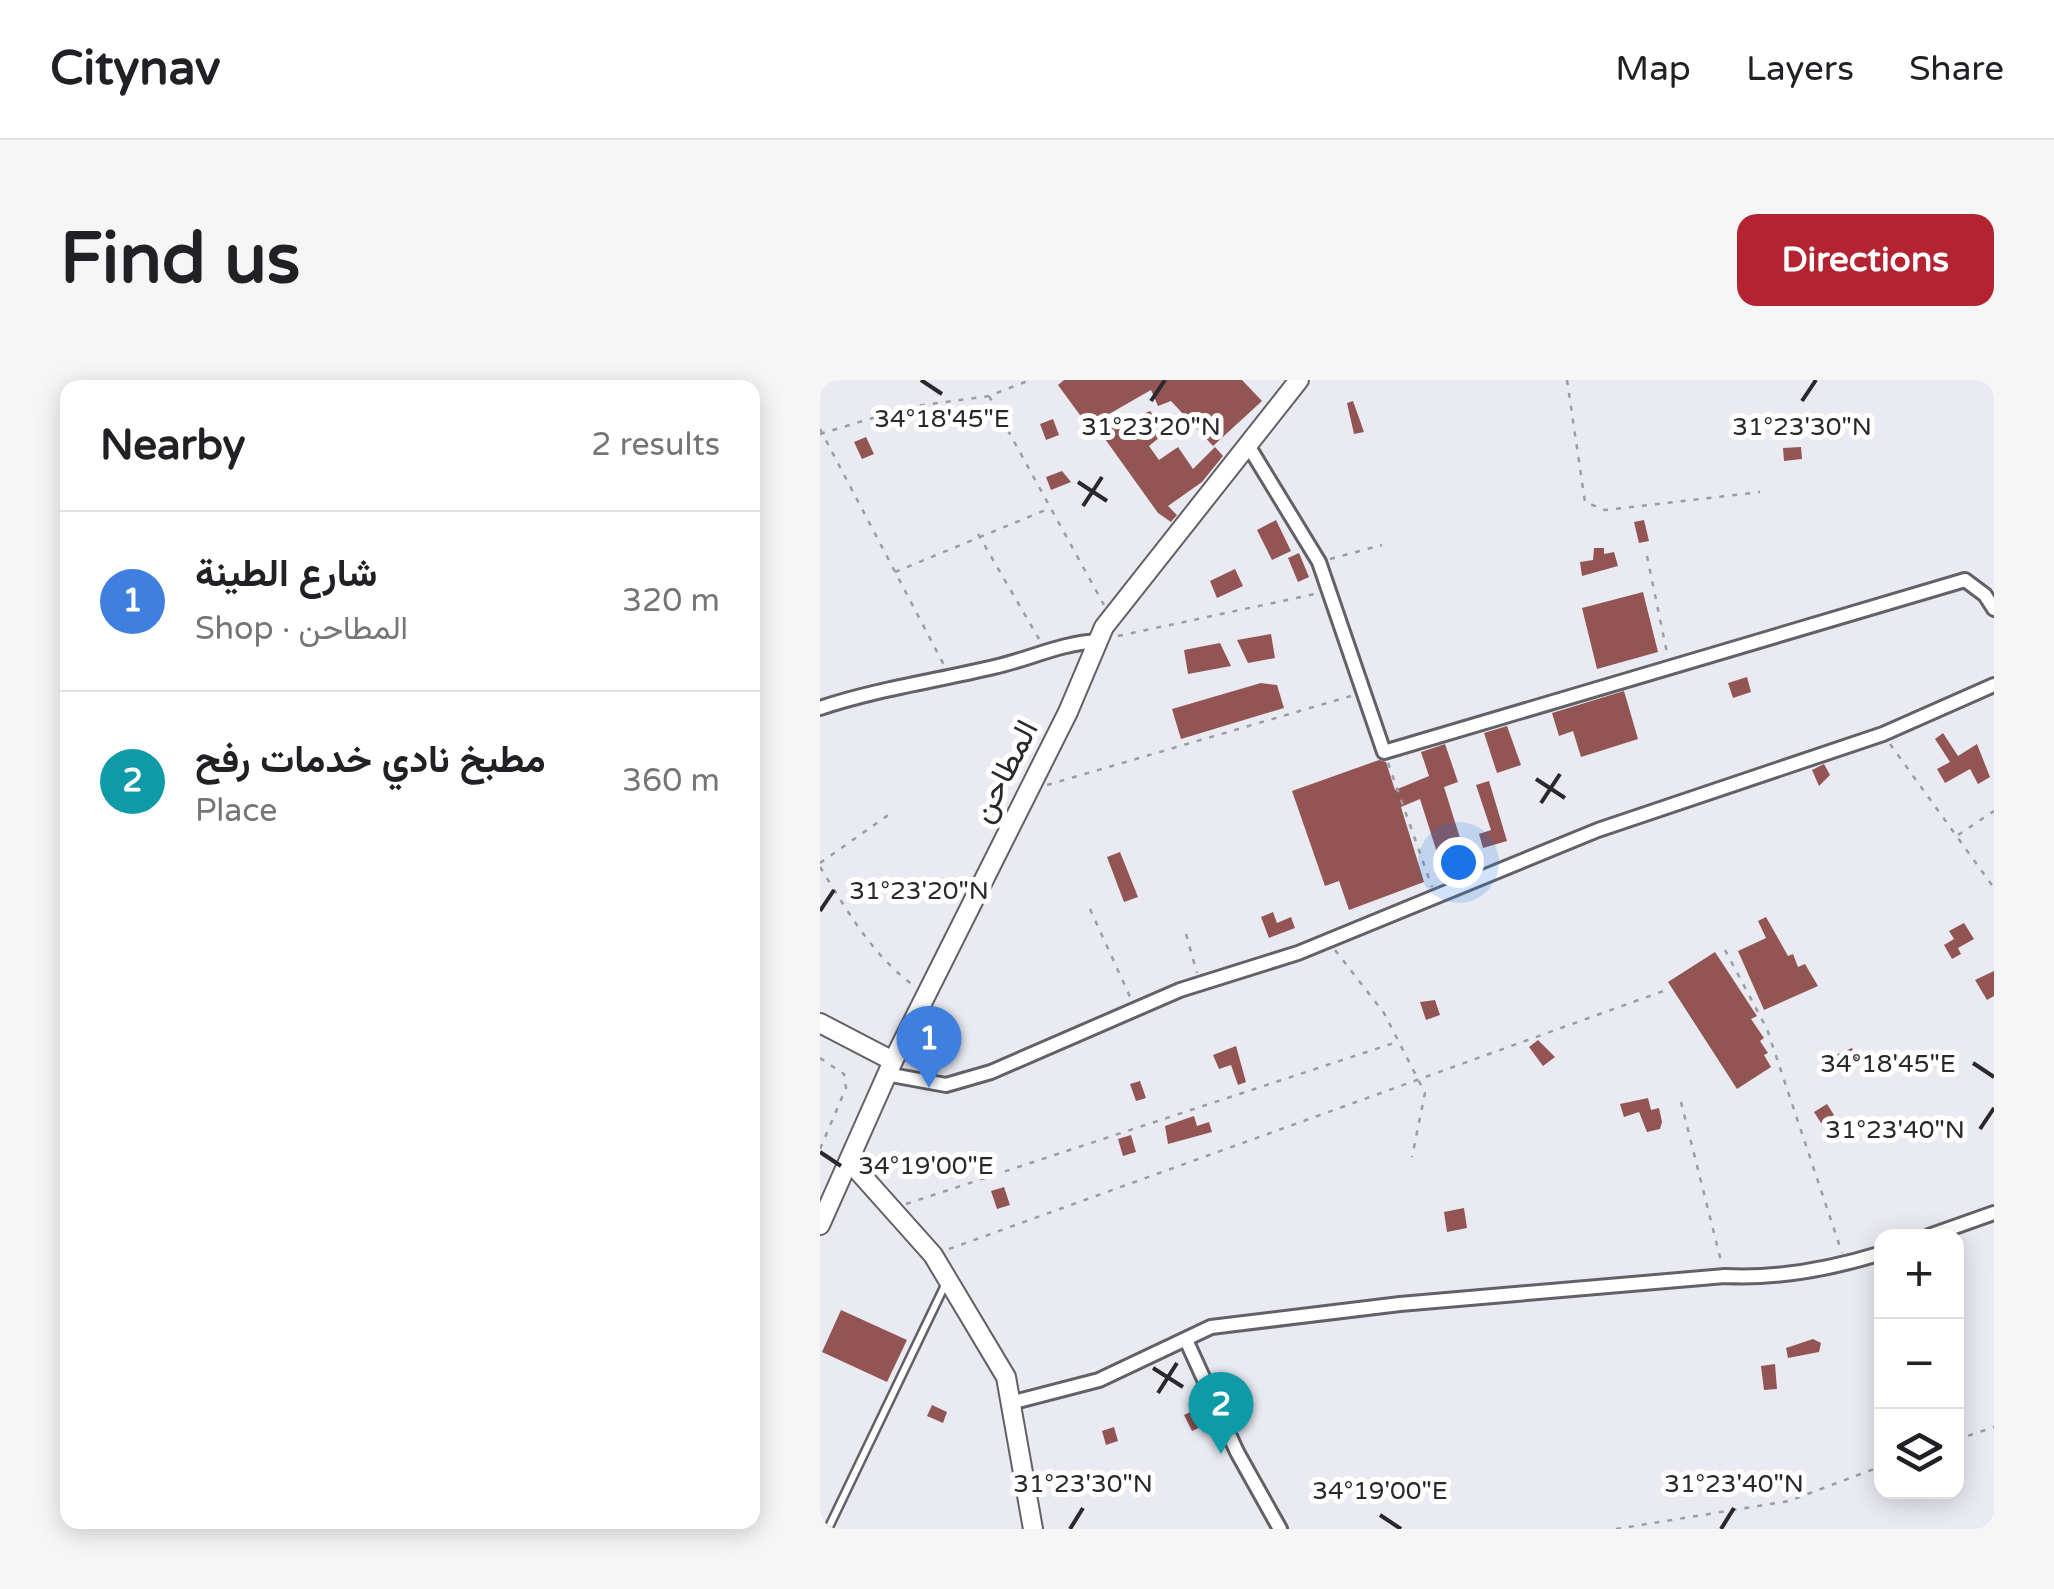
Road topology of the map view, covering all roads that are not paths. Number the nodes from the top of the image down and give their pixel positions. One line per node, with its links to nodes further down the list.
1 (1299, 380): 2 (main road, المطاحن)
2 (1249, 447): 3 (street); 4 (main road, المطاحن)
3 (1994, 609)
4 (1099, 640): 6 (street); 8 (main road, المطاحن)
5 (1994, 685): 8 (street)
6 (820, 708)
7 (820, 1023): 8 (main road)
8 (890, 1067): 9 (main road, المطاحن)
9 (850, 1162): 11 (main road, المطاحن); 14 (main road)
10 (1994, 1212): 12 (street)
11 (820, 1225)
12 (1948, 1229)
13 (1874, 1255): 15 (street)
14 (949, 1277): 16 (main road); 17 (lane)
15 (1187, 1342): 16 (street); 19 (street)
16 (1014, 1402): 18 (main road)
17 (828, 1529)
18 (1034, 1529)
19 (1280, 1529)

